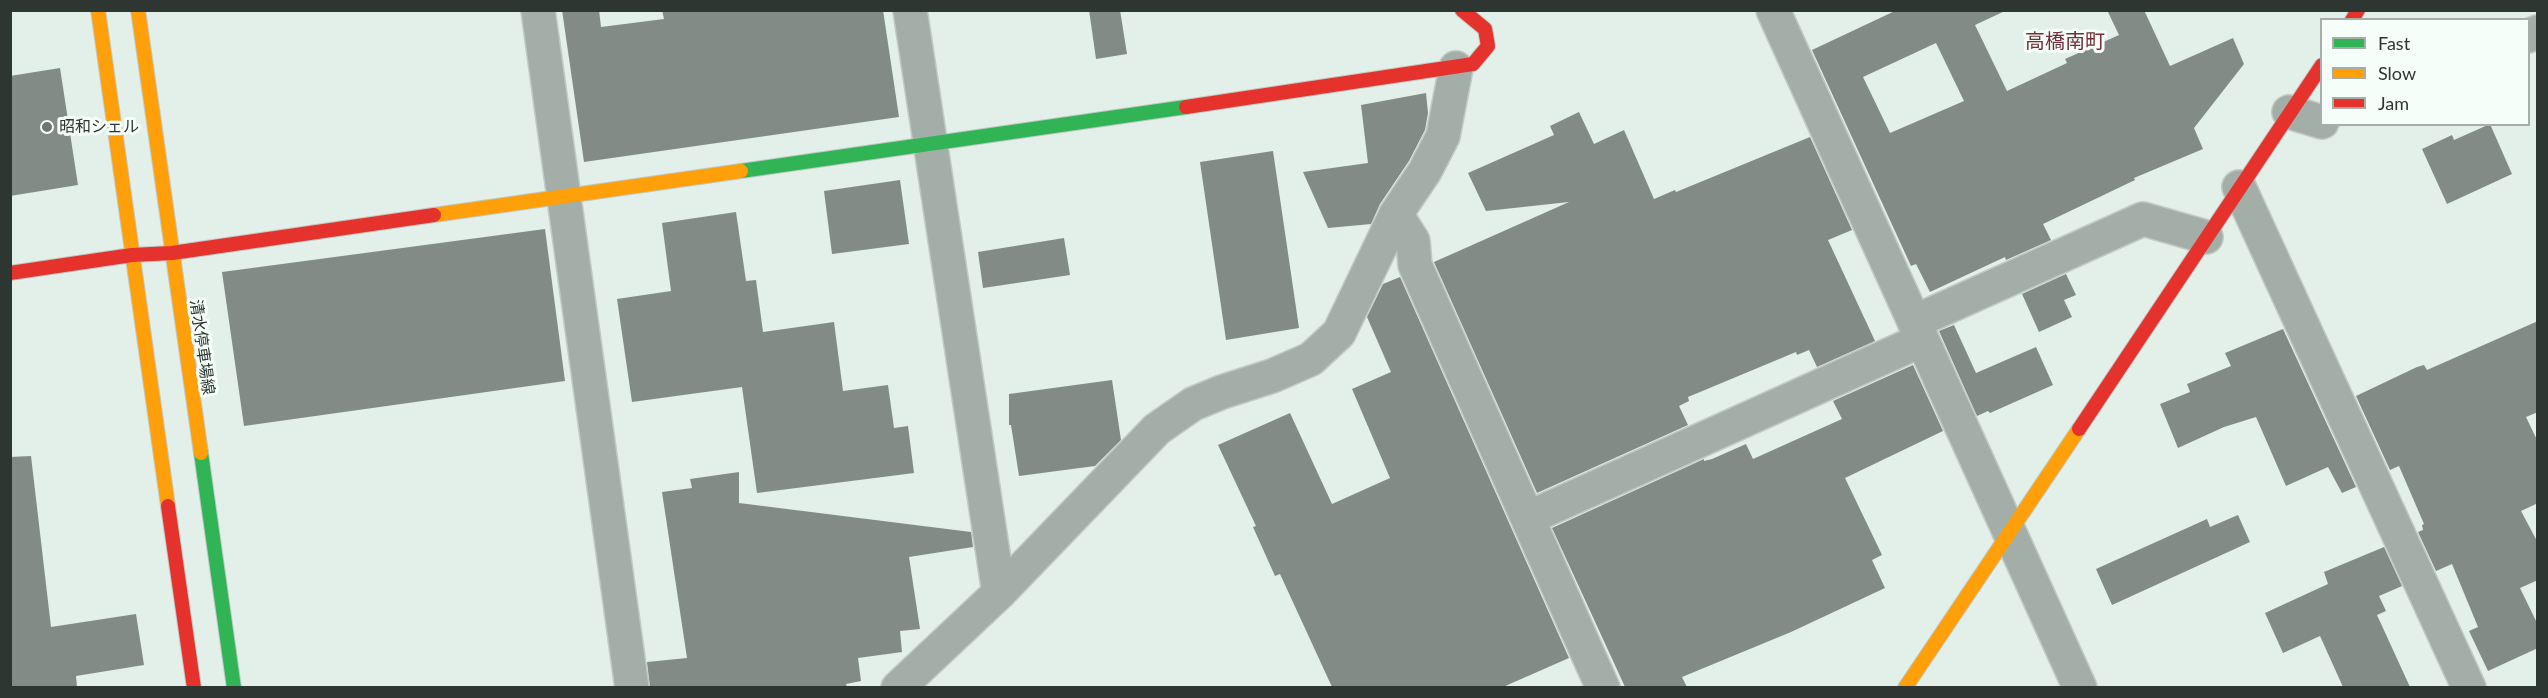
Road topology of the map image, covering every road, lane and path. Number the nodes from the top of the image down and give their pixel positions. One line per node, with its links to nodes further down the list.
1 (98, 10): 17 (street)
2 (138, 10): 16 (street, 清水停車場線)
3 (538, 10): 13 (street)
4 (910, 10): 11 (street)
5 (1462, 10): 7 (street)
6 (1773, 10): 19 (street)
7 (1456, 68): 11 (street); 14 (street)
8 (2320, 68): 9 (street)
9 (2289, 112): 10 (street); 12 (street)
10 (2320, 121)
11 (929, 144): 13 (street); 22 (street)
12 (2240, 187): 15 (street); 30 (street)
13 (565, 195): 16 (street); 25 (street)
14 (1396, 214): 20 (street); 22 (street)
15 (2206, 237): 19 (street); 21 (street)
16 (172, 253): 17 (street); 24 (street, 清水停車場線)
17 (132, 255): 18 (street); 23 (street)
18 (10, 273)
19 (1918, 331): 20 (street); 21 (street)
20 (1528, 518): 27 (street)
21 (2008, 531): 28 (street); 29 (street)
22 (999, 593): 26 (street)
23 (194, 687)
24 (234, 687)
25 (632, 687)
26 (898, 687)
27 (1603, 687)
28 (1905, 687)
29 (2080, 687)
30 (2469, 687)

